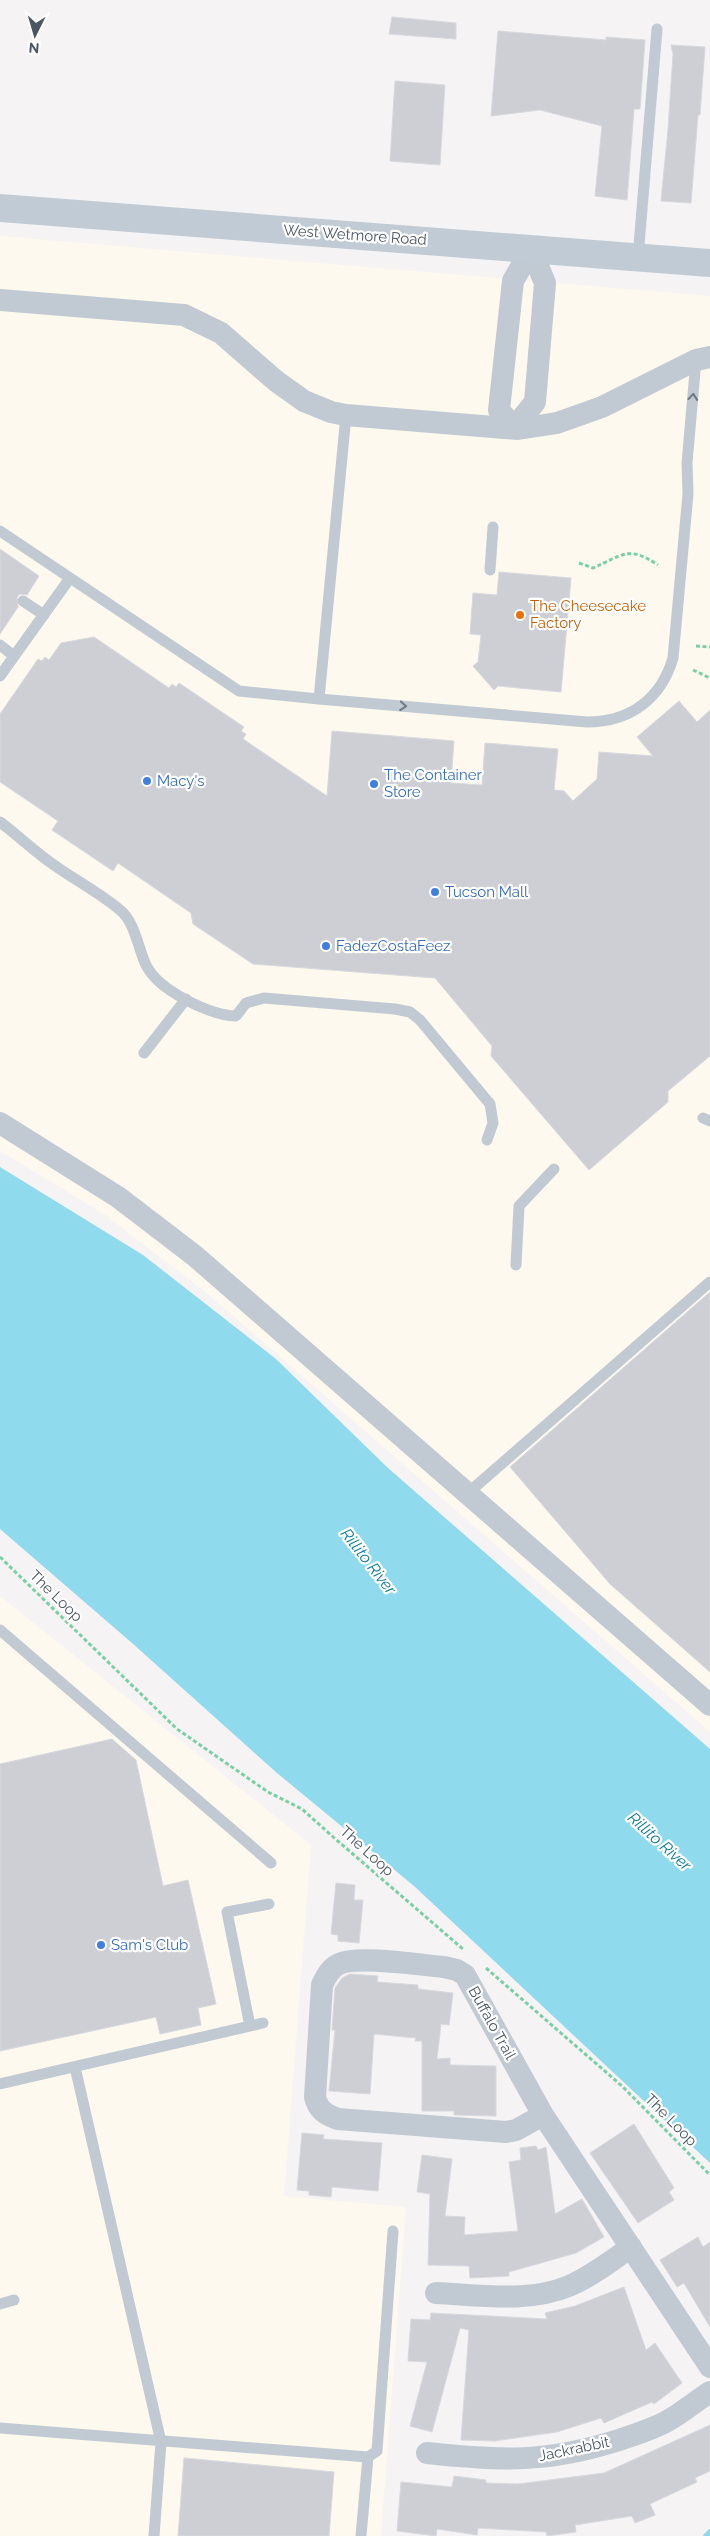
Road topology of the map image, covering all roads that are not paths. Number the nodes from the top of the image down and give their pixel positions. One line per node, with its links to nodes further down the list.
1 (657, 29): 4 (lane)
2 (0, 208): 3 (main road, West Wetmore Road)
3 (531, 249): 4 (main road, West Wetmore Road); 9 (street); 9 (street)
4 (638, 257): 5 (main road, West Wetmore Road)
5 (710, 263)
6 (0, 300): 8 (street)
7 (703, 358): 9 (street); 19 (lane, one-way to 7)
8 (346, 415): 9 (street); 19 (lane)
9 (514, 428)
10 (493, 527): 12 (lane)
11 (0, 530): 13 (lane)
12 (490, 570)
13 (70, 578): 15 (lane); 19 (lane)
14 (22, 601): 15 (lane)
15 (44, 615): 17 (lane)
16 (0, 645): 17 (lane)
17 (14, 656): 18 (lane)
18 (0, 676)
19 (319, 699)
20 (0, 822): 21 (lane)
21 (186, 999): 22 (lane); 24 (lane)
22 (144, 1053)
23 (0, 1123): 28 (street)
24 (487, 1140)
25 (554, 1170): 26 (lane)
26 (516, 1265)
27 (710, 1282): 28 (lane)
28 (468, 1493): 30 (street)
29 (0, 1630): 31 (lane)
30 (710, 1705)
31 (271, 1863)
32 (269, 1904): 34 (lane)
33 (263, 2023): 34 (lane)
34 (250, 2026): 35 (lane)
35 (74, 2067): 36 (lane); 46 (lane)
36 (0, 2084)
37 (543, 2116): 37 (street, Buffalo Trail); 39 (street, Buffalo Trail)
38 (393, 2232): 48 (lane)
39 (631, 2247): 40 (street); 43 (street, Buffalo Trail)
40 (436, 2293)
41 (14, 2300): 42 (lane)
42 (0, 2304)
43 (710, 2367)
44 (710, 2392): 47 (street, Jackrabbit)
45 (0, 2428): 46 (lane)
46 (161, 2442): 48 (lane); 49 (lane)
47 (427, 2453)
48 (368, 2457): 50 (lane)
49 (154, 2536)
50 (361, 2536)

